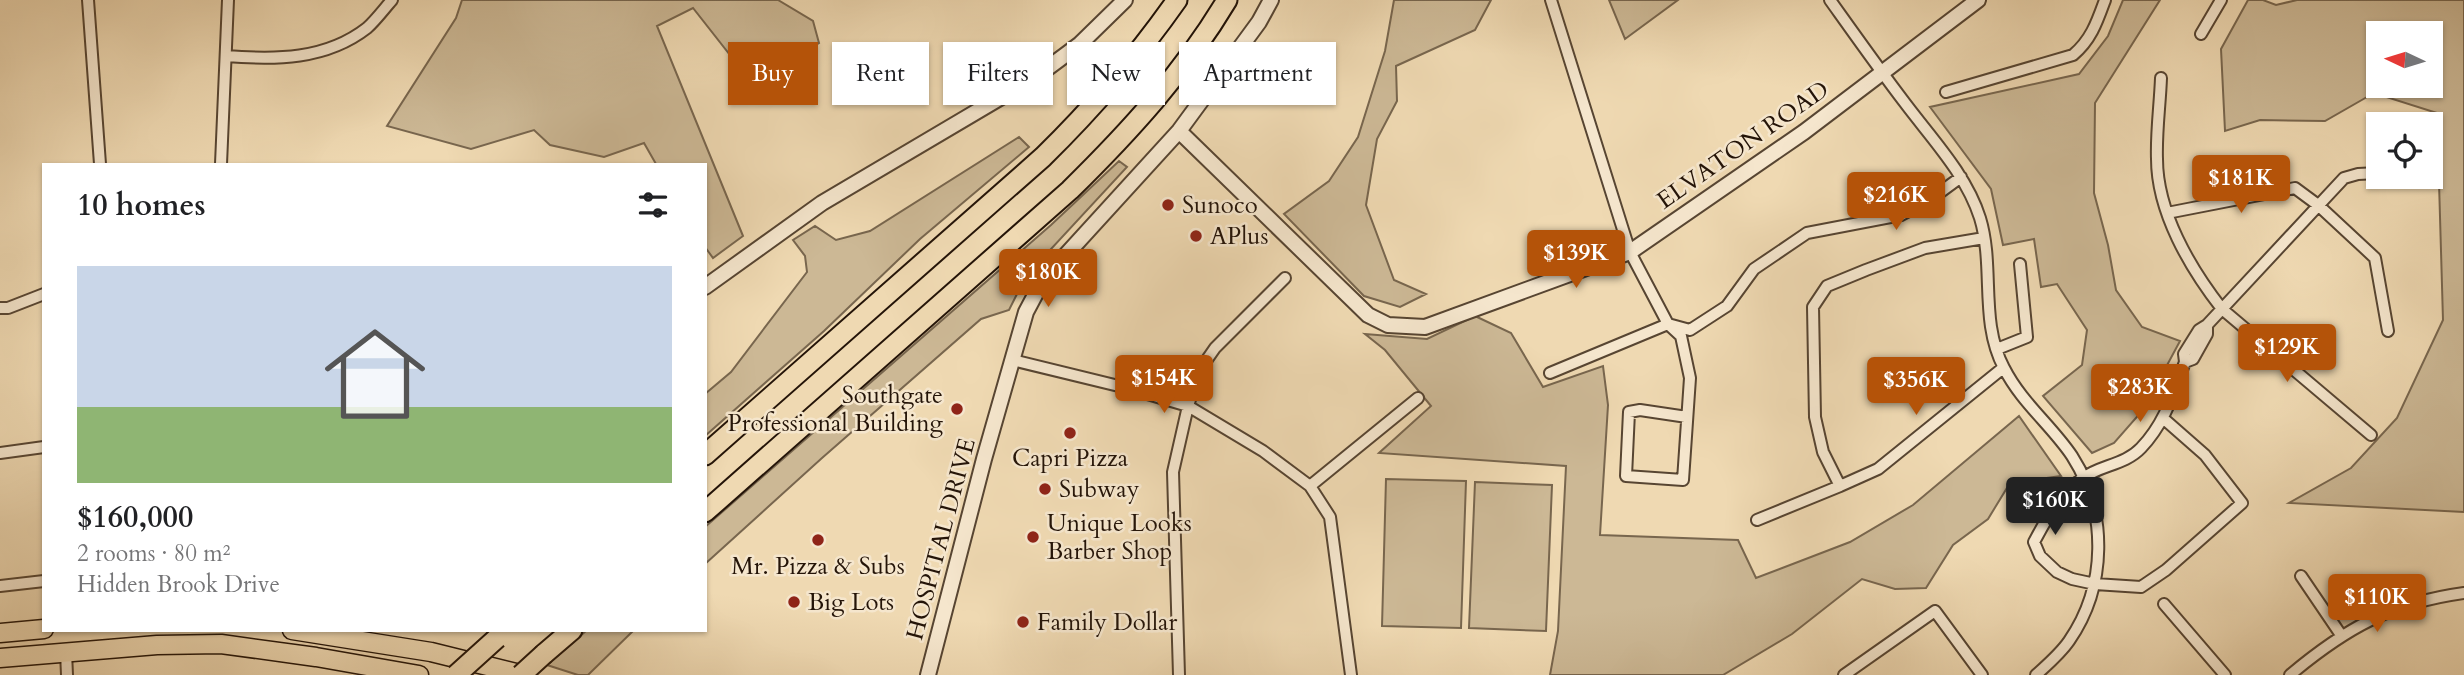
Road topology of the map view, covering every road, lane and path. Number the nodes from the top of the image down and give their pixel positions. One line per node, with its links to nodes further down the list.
1 (88, 0): 19 (street)
2 (228, 0): 14 (street)
3 (392, 0): 14 (street)
4 (1125, 0): 29 (street)
5 (1177, 0): 45 (highway)
6 (1227, 0): 50 (highway)
7 (1271, 0): 18 (street, HOSPITAL DRIVE)
8 (1551, 0): 26 (street)
9 (1830, 0): 15 (street)
10 (1978, 0): 15 (street, ELVATON ROAD)
11 (2105, 0): 17 (street)
12 (2221, 0): 13 (street)
13 (2201, 34)
14 (226, 56): 20 (street)
15 (1881, 72): 22 (street); 26 (street, ELVATON ROAD)
16 (2161, 78): 24 (street)
17 (1946, 92)
18 (1178, 131): 26 (street, ELVATON ROAD); 36 (street, HOSPITAL DRIVE)
19 (100, 163)
20 (220, 163)
21 (2366, 174): 23 (street)
22 (1961, 177): 25 (street); 33 (street)
23 (2318, 205): 24 (street); 32 (street); 34 (street)
24 (2167, 213): 32 (street)
25 (1984, 238): 35 (street); 49 (street)
26 (1630, 252): 33 (street)
27 (2020, 264): 35 (street)
28 (1285, 278): 40 (street)
29 (707, 286)
30 (42, 295): 31 (street)
31 (0, 308)
32 (2222, 309): 42 (street); 43 (street)
33 (1668, 324): 38 (street); 41 (street)
34 (2388, 331)
35 (1997, 349): 37 (street)
36 (1012, 360): 40 (street); 71 (street, HOSPITAL DRIVE)
37 (2003, 368): 47 (street); 49 (street)
38 (1550, 373)
39 (1418, 398): 48 (street)
40 (1188, 406): 48 (street); 72 (street)
41 (1687, 417): 41 (street)
42 (2164, 419): 47 (street); 54 (street)
43 (2371, 435)
44 (42, 447): 46 (street)
45 (707, 452)
46 (0, 453)
47 (2084, 477): 54 (street); 54 (street)
48 (1310, 486): 73 (street)
49 (1840, 486): 51 (street)
50 (707, 510)
51 (1757, 520)
52 (2301, 576): 63 (street)
53 (42, 581): 55 (street)
54 (2095, 584): 76 (street)
55 (0, 586)
56 (2464, 593): 63 (street)
57 (2164, 604): 77 (street)
58 (42, 629): 61 (main road)
59 (319, 632): 65 (street); 70 (main road)
60 (570, 632): 70 (highway, bridge)
61 (0, 634)
62 (502, 634): 69 (highway, bridge)
63 (2341, 635): 78 (street)
64 (66, 652): 65 (main road); 66 (main road); 67 (street)
65 (316, 657): 68 (main road)
66 (0, 658)
67 (67, 675)
68 (419, 675)
69 (456, 675)
70 (522, 675)
71 (928, 675)
72 (1179, 675)
73 (1351, 675)
74 (1844, 675): 75 (street)
75 (1982, 675)
76 (2036, 675)
77 (2225, 675)
78 (2290, 675)

